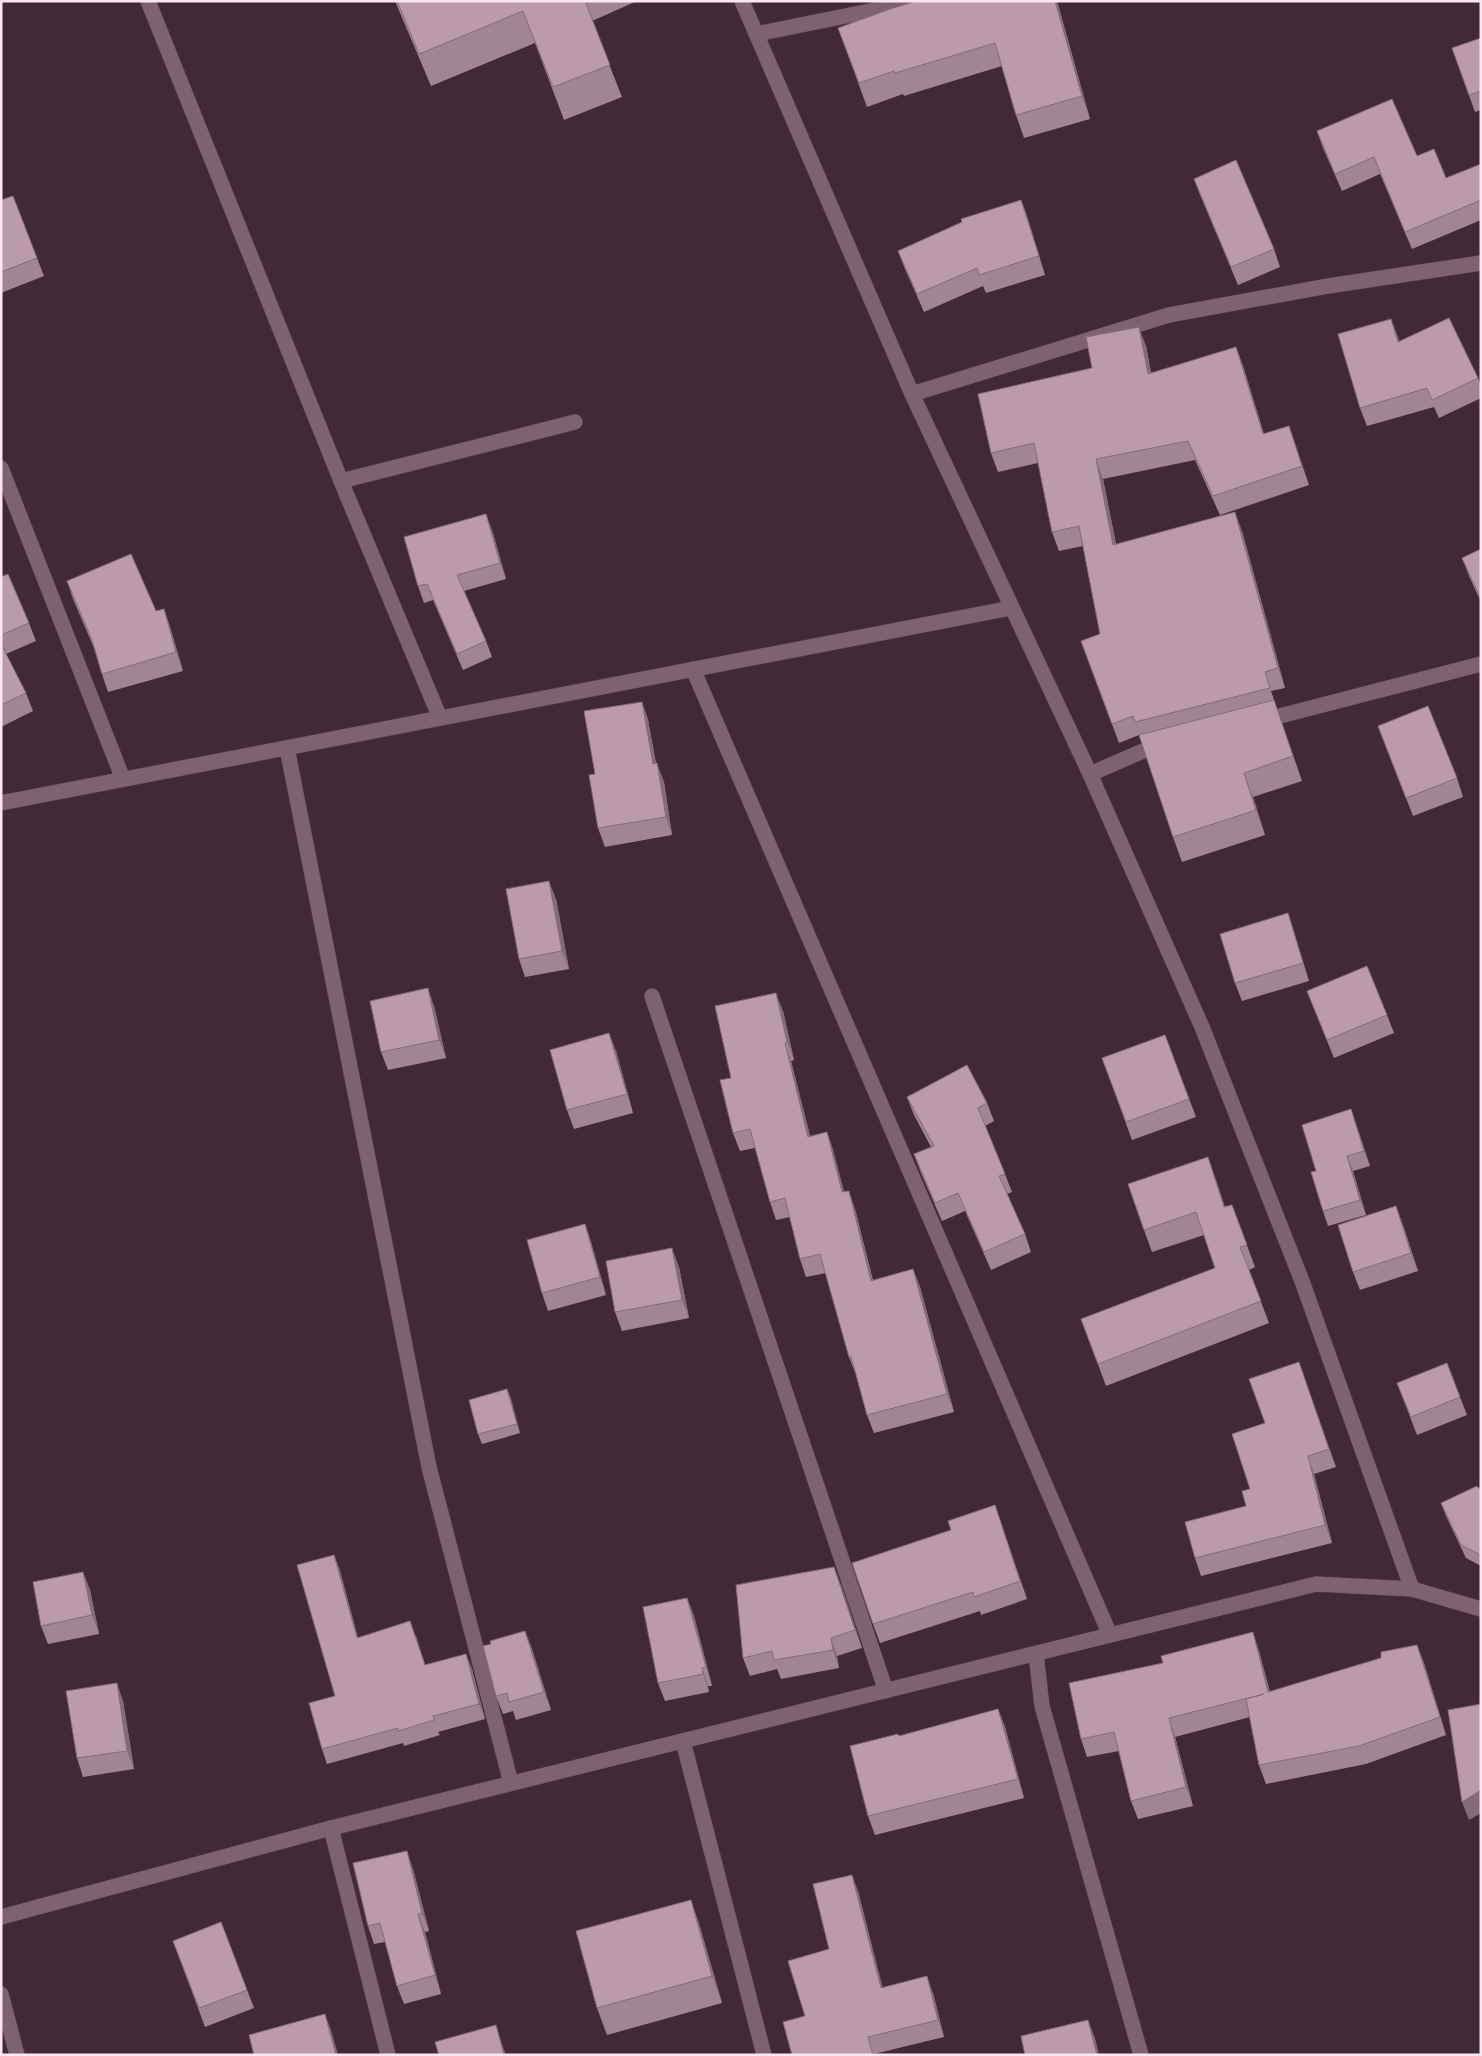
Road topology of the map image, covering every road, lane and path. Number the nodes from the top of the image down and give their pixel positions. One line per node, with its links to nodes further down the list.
1 (148, 1): 9 (street)
2 (742, 1): 4 (street)
3 (920, 1): 4 (street)
4 (756, 34): 6 (street)
5 (1481, 263): 6 (street)
6 (912, 394): 10 (street)
7 (575, 422): 9 (street)
8 (1, 468): 18 (street)
9 (341, 481): 13 (street)
10 (1011, 608): 12 (street); 17 (street)
11 (1481, 664): 14 (street)
12 (693, 669): 13 (street); 23 (street)
13 (440, 718): 16 (street)
14 (1249, 724)
15 (1172, 744): 17 (street)
16 (287, 748): 18 (street); 27 (street)
17 (1090, 774): 21 (street)
18 (123, 779): 19 (street)
19 (1, 803)
20 (652, 996): 25 (street)
21 (1412, 1589): 22 (street); 23 (street)
22 (1481, 1609)
23 (1110, 1635): 24 (street)
24 (1036, 1654): 25 (street); 34 (street)
25 (886, 1691): 26 (street)
26 (683, 1741): 27 (street); 33 (street)
27 (511, 1783): 28 (street)
28 (331, 1828): 29 (street); 32 (street)
29 (1, 1918)
30 (1, 1994): 31 (street)
31 (17, 2055)
32 (388, 2055)
33 (764, 2055)
34 (1140, 2055)

